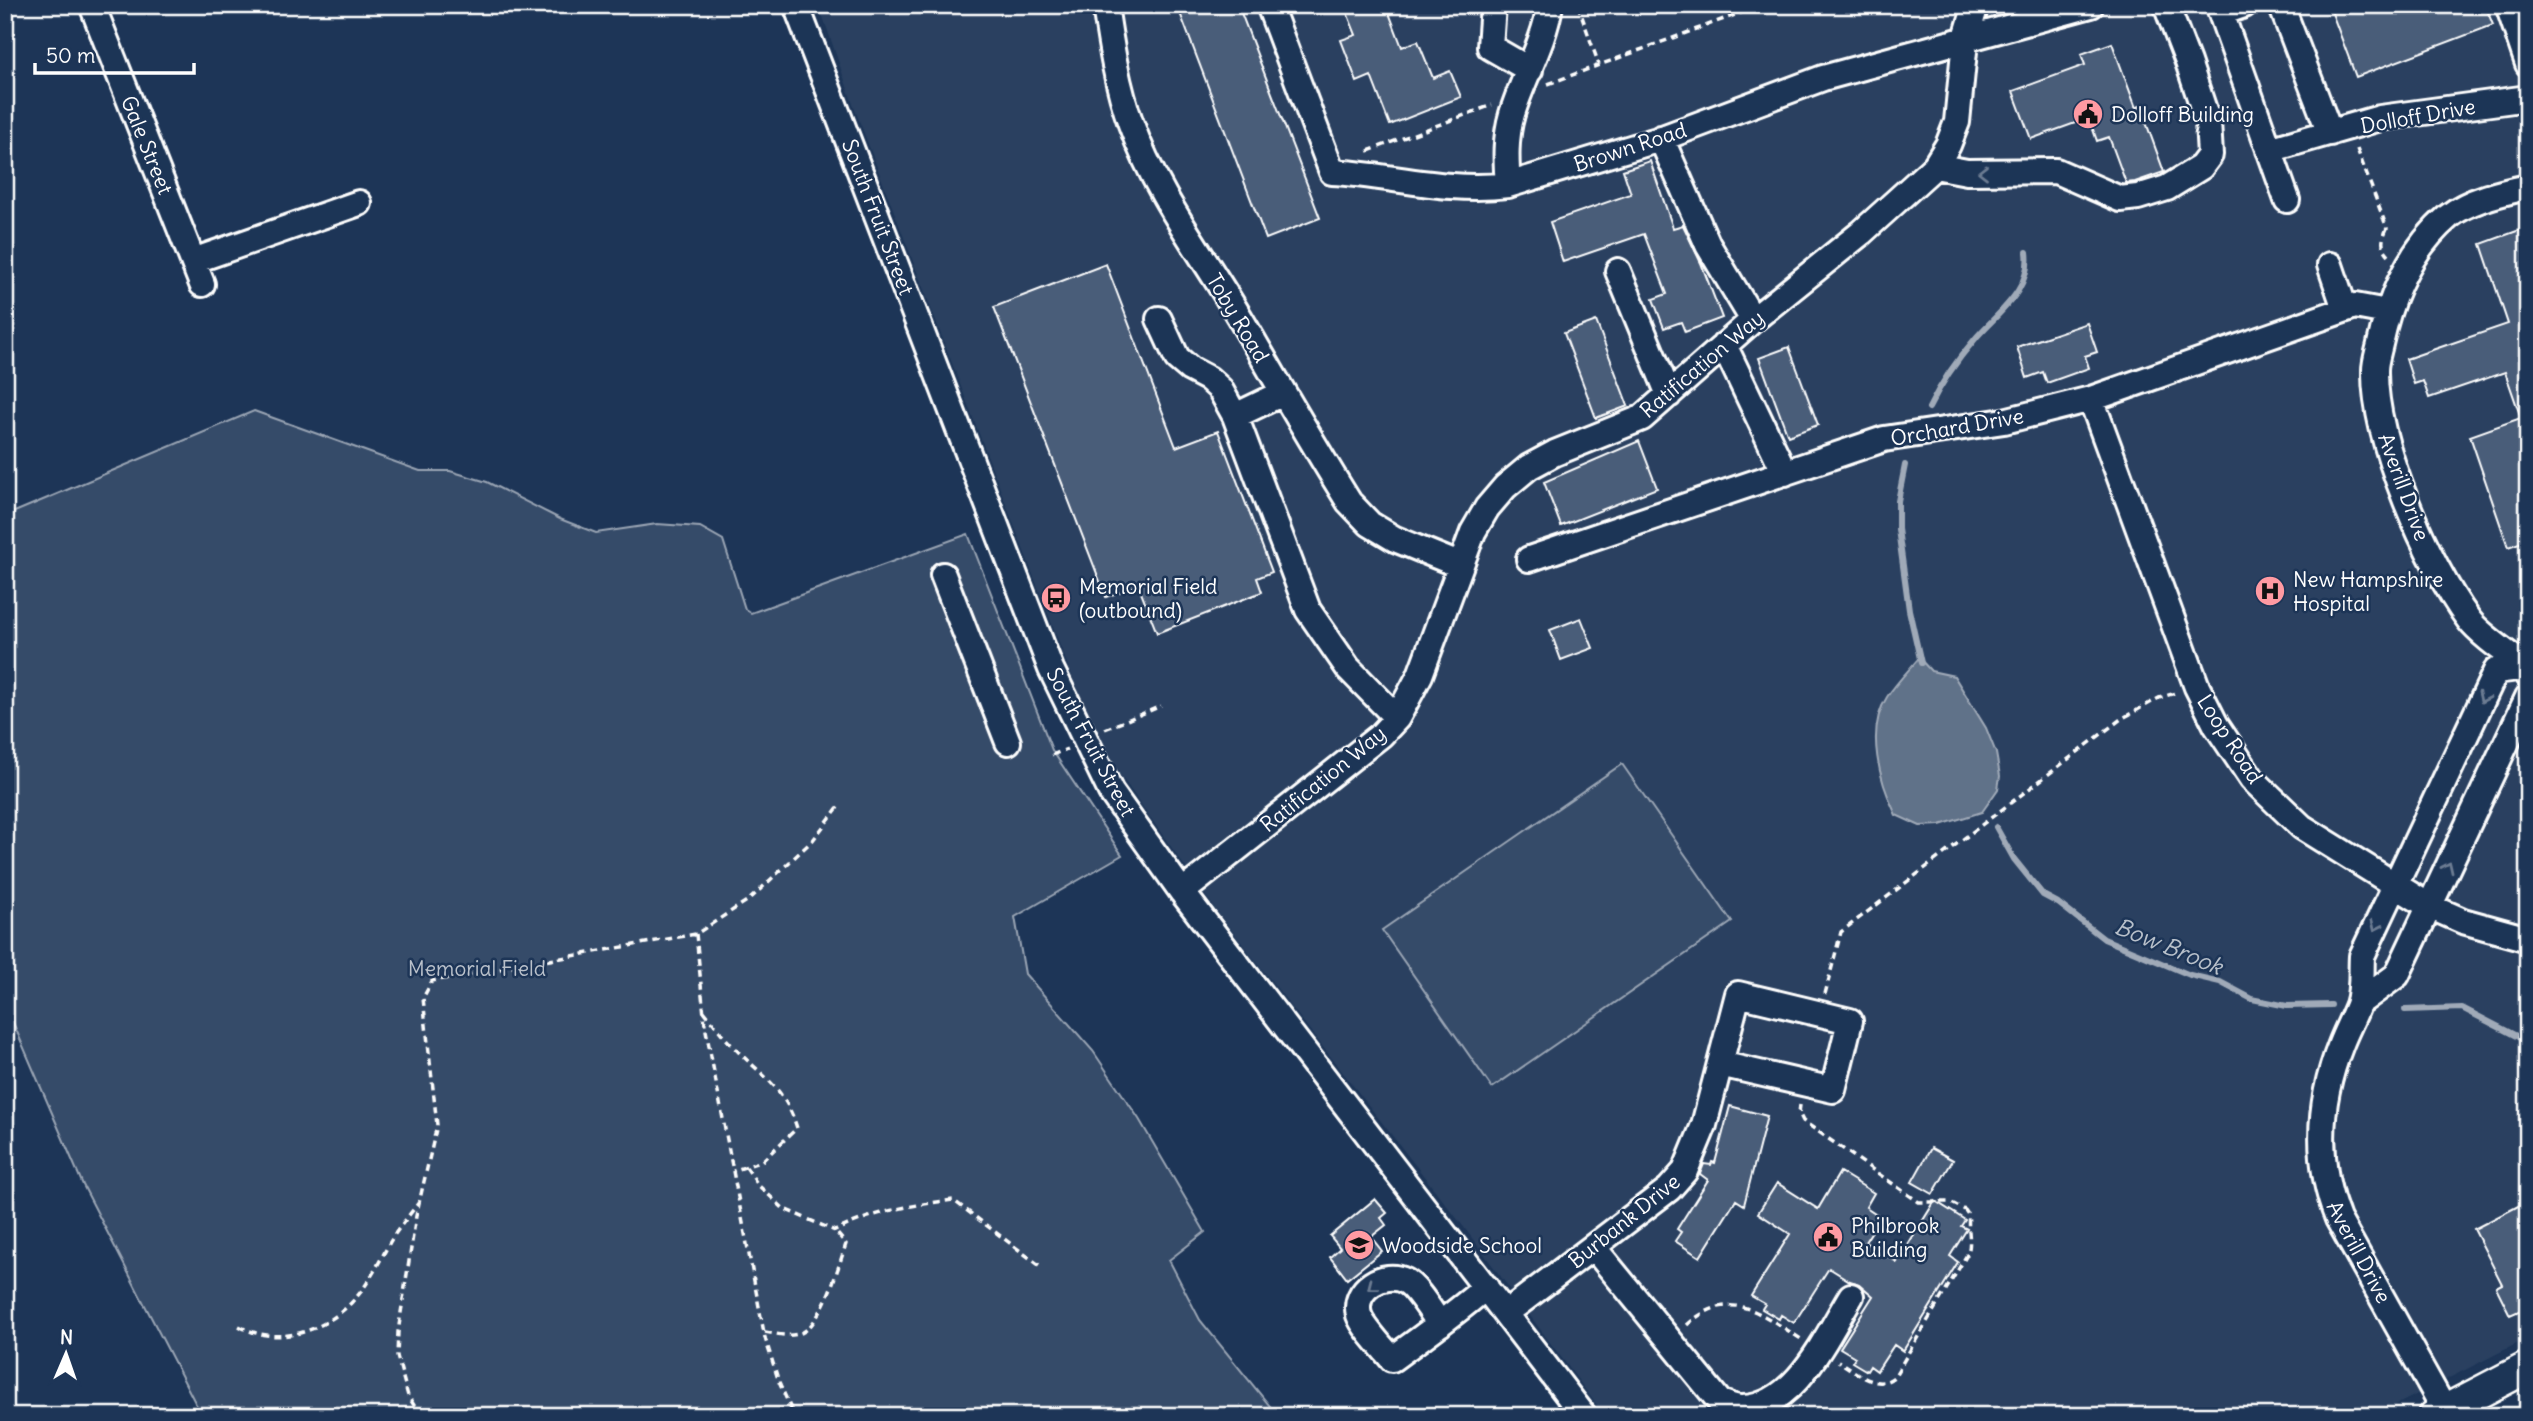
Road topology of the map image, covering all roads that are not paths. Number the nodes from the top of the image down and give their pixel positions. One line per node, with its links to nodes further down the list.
1 (92, 5): 24 (street, Gale Street)
2 (796, 5): 45 (street, South Fruit Street)
3 (1105, 5): 32 (street, Toby Road)
4 (1269, 5): 21 (street, Brown Road)
5 (1493, 5): 15 (street)
6 (1550, 5): 15 (street)
7 (1976, 5): 13 (street, Ratification Way)
8 (2091, 5): 13 (street, Brown Road)
9 (2166, 5): 20 (street, one-way to 20)
10 (2281, 5): 17 (street)
11 (2508, 5): 14 (street)
12 (2227, 8): 19 (street)
13 (1965, 41): 18 (street, Brown Road); 20 (street, Ratification Way)
14 (2528, 64)
15 (1535, 78): 21 (street)
16 (2528, 98): 17 (street, Dolloff Drive)
17 (2341, 136): 19 (street, Dolloff Drive)
18 (1661, 138): 21 (street, Brown Road); 30 (street)
19 (2269, 150): 23 (street)
20 (1935, 166): 30 (street, Ratification Way)
21 (1508, 185)
22 (2528, 187): 28 (street)
23 (2287, 200)
24 (359, 203)
25 (2330, 265): 27 (street)
26 (1618, 271): 33 (street)
27 (2345, 309): 28 (street, Orchard Drive); 34 (street, Orchard Drive)
28 (2387, 312): 40 (street, Averill Drive)
29 (1159, 318): 35 (street)
30 (1753, 320): 31 (street, Ratification Way)
31 (1724, 345): 33 (street, Ratification Way); 36 (street)
32 (1283, 393): 35 (street); 38 (street, Toby Road)
33 (1669, 395): 38 (street, Ratification Way)
34 (2091, 399): 36 (street, Orchard Drive); 44 (street, Loop Road)
35 (1235, 416): 42 (street)
36 (1785, 473): 37 (street, Orchard Drive)
37 (1529, 559)
38 (1459, 565): 42 (street, Ratification Way)
39 (943, 575): 43 (street)
40 (2527, 671): 44 (street, Averill Drive, one-way to 44)
41 (2528, 697): 46 (street, one-way to 41)
42 (1397, 718): 45 (street, Ratification Way)
43 (1008, 743)
44 (2395, 887): 46 (street, Loop Road); 48 (street, Averill Drive, one-way to 48)
45 (1182, 891): 51 (street, South Fruit Street)
46 (2429, 906): 47 (street, Loop Road); 48 (street)
47 (2528, 939)
48 (2359, 1003): 56 (street, Averill Drive)
49 (1720, 1063): 49 (street, Burbank Drive); 50 (street, Burbank Drive)
50 (1594, 1248): 52 (street); 53 (street, Burbank Drive)
51 (1486, 1287): 53 (street, South Fruit Street); 54 (street)
52 (1851, 1296)
53 (1506, 1313): 57 (street, South Fruit Street)
54 (1440, 1324)
55 (2528, 1367): 56 (main road)
56 (2443, 1414)
57 (1584, 1416)

